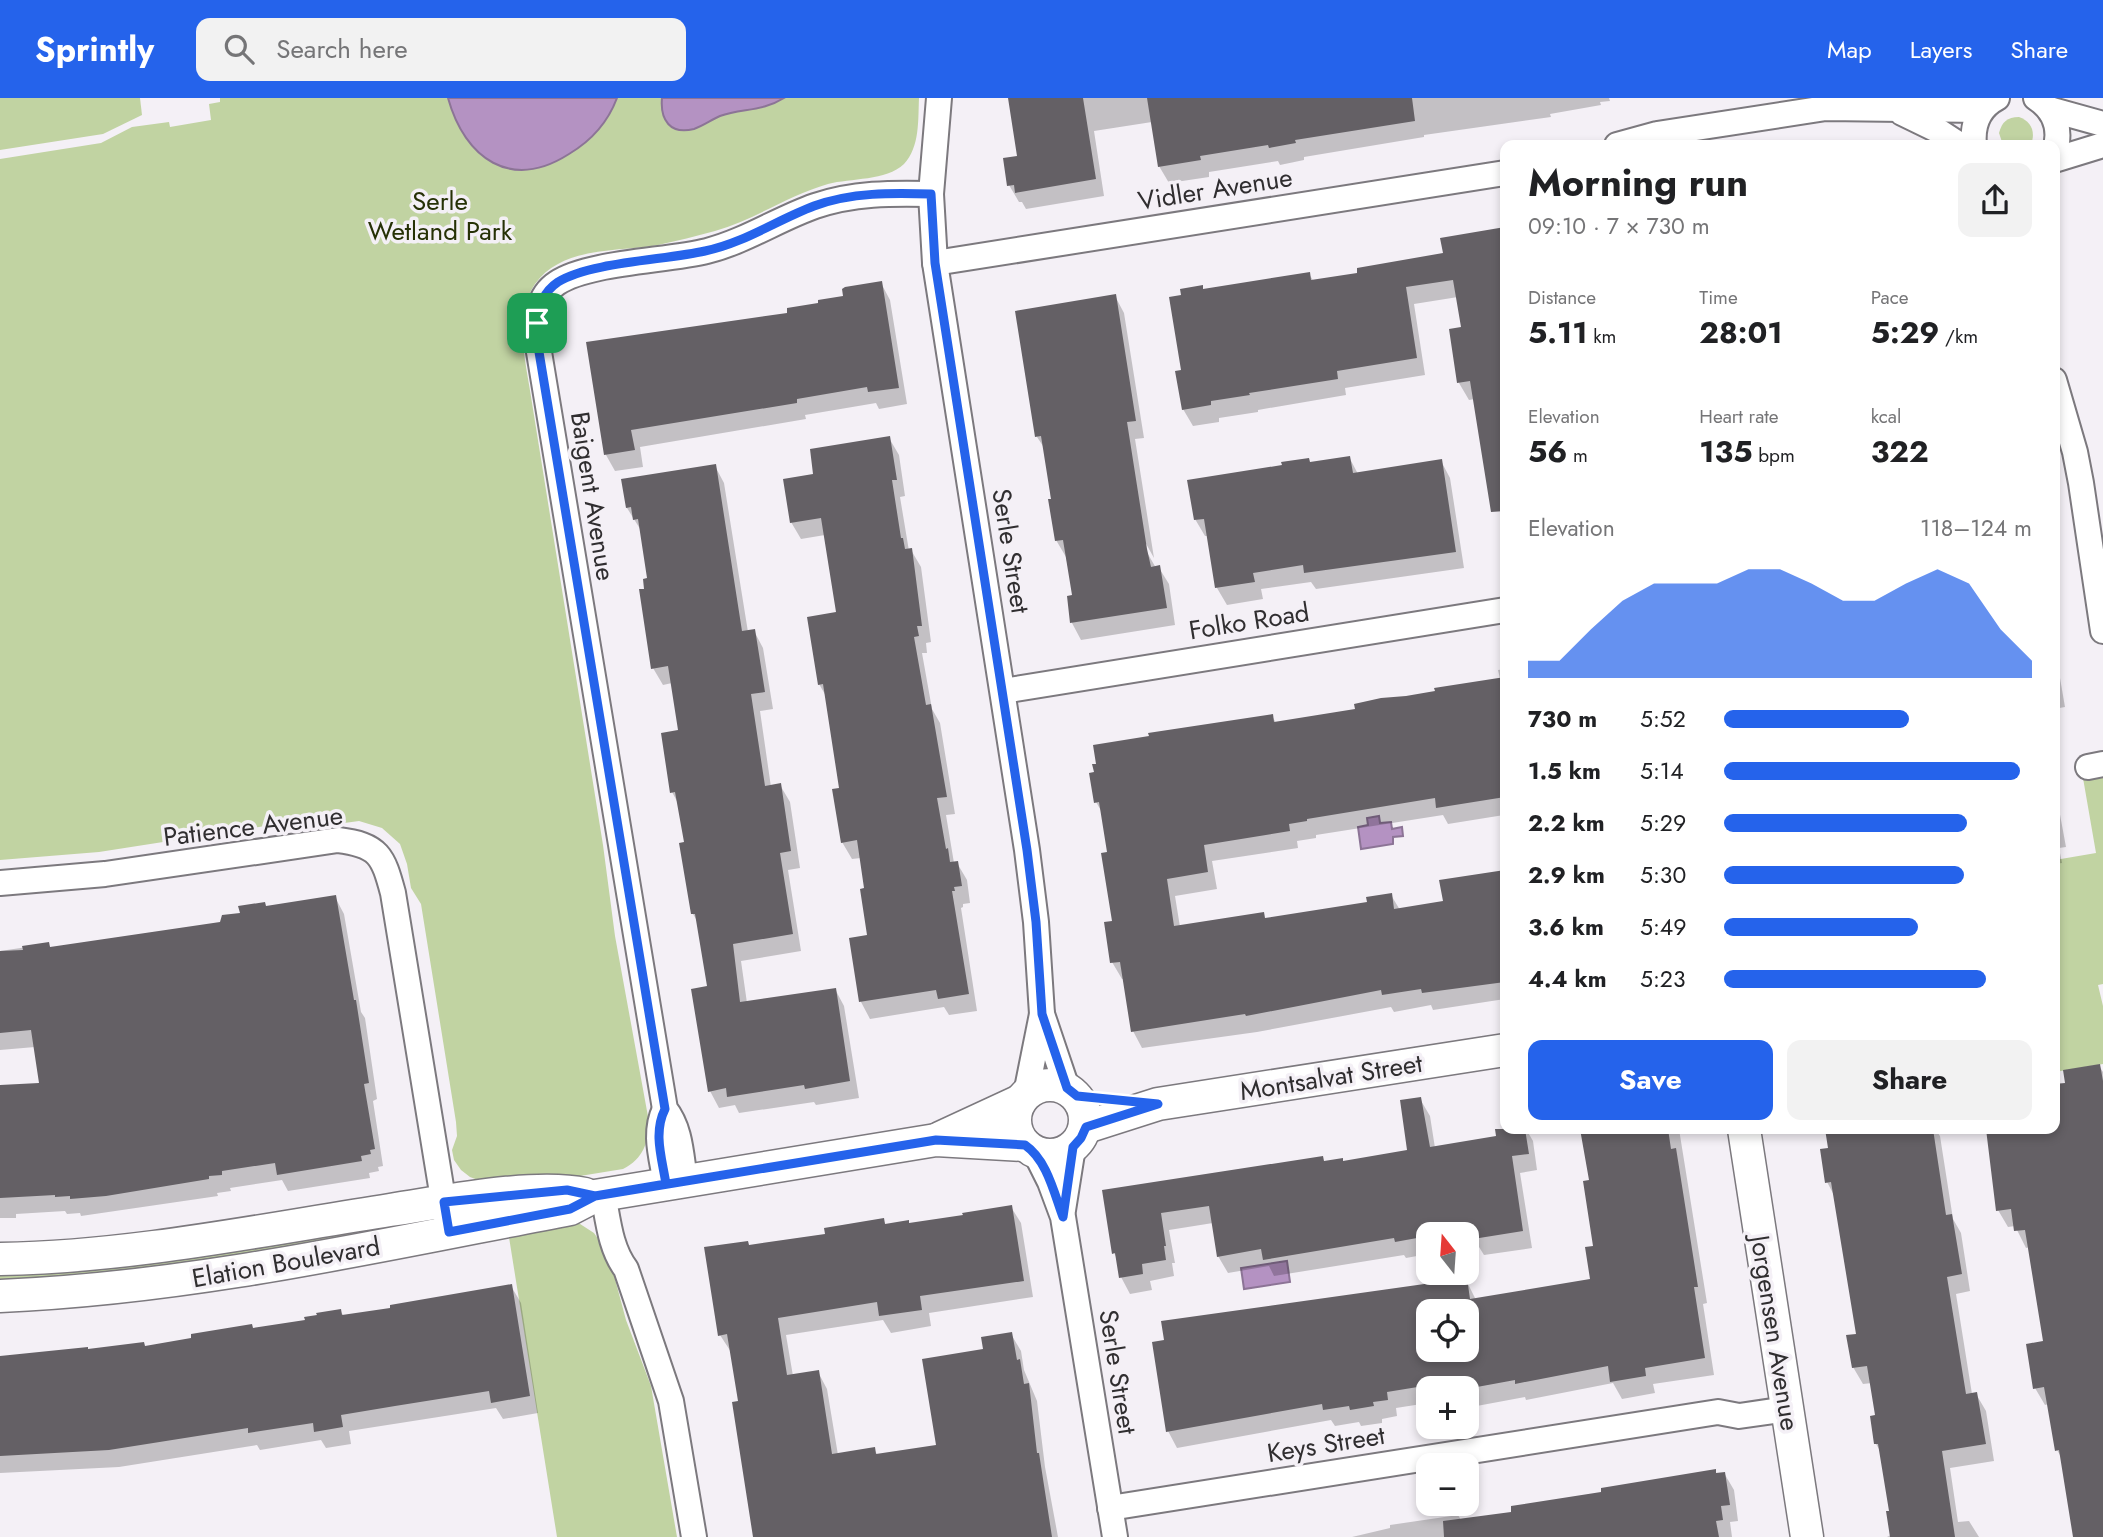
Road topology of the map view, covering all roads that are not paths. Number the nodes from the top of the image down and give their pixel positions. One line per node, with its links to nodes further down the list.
1 (939, 98): 13 (street, Serle Street)
2 (2040, 101): 5 (street); 9 (street)
3 (1990, 102): 4 (street); 8 (street)
4 (1895, 110): 6 (street); 7 (street)
5 (2103, 124)
6 (1635, 140)
7 (1952, 140)
8 (1974, 140)
9 (2058, 140)
10 (2103, 145): 11 (street)
11 (2060, 158)
12 (1500, 174): 14 (street, Vidler Avenue)
13 (931, 194): 14 (street, Serle Street); 30 (street, Baigent Avenue)
14 (935, 263): 19 (street, Serle Street)
15 (2060, 401): 16 (street)
16 (2100, 589): 18 (street)
17 (1500, 611): 19 (street, Folko Road)
18 (2103, 631)
19 (1003, 691): 21 (street, Serle Street)
20 (0, 883): 32 (street, Patience Avenue)
21 (1042, 1014): 23 (street, Serle Street); 24 (street, Serle Street)
22 (1500, 1051): 25 (street, Montsalvat Street)
23 (1072, 1092): 24 (street); 25 (street, Montsalvat Street); 27 (street)
24 (1023, 1097): 28 (street); 29 (street)
25 (1158, 1104): 27 (street, Montsalvat Street)
26 (1745, 1134): 36 (street, Jorgensen Avenue)
27 (1079, 1137): 29 (street); 33 (street, Serle Street)
28 (936, 1140): 29 (street); 30 (street)
29 (1030, 1148): 33 (street, Serle Street)
30 (675, 1182): 31 (street)
31 (591, 1196): 32 (street, Elation Boulevard); 38 (street)
32 (446, 1217): 34 (street, Elation Boulevard); 35 (street, Elation Boulevard)
33 (1063, 1217): 37 (street, Serle Street)
34 (0, 1259)
35 (0, 1296)
36 (1785, 1402): 37 (street, Keys Street); 40 (street, Jorgensen Avenue)
37 (1110, 1508): 39 (street, Serle Street)
38 (694, 1537)
39 (1115, 1537)
40 (1807, 1537)

